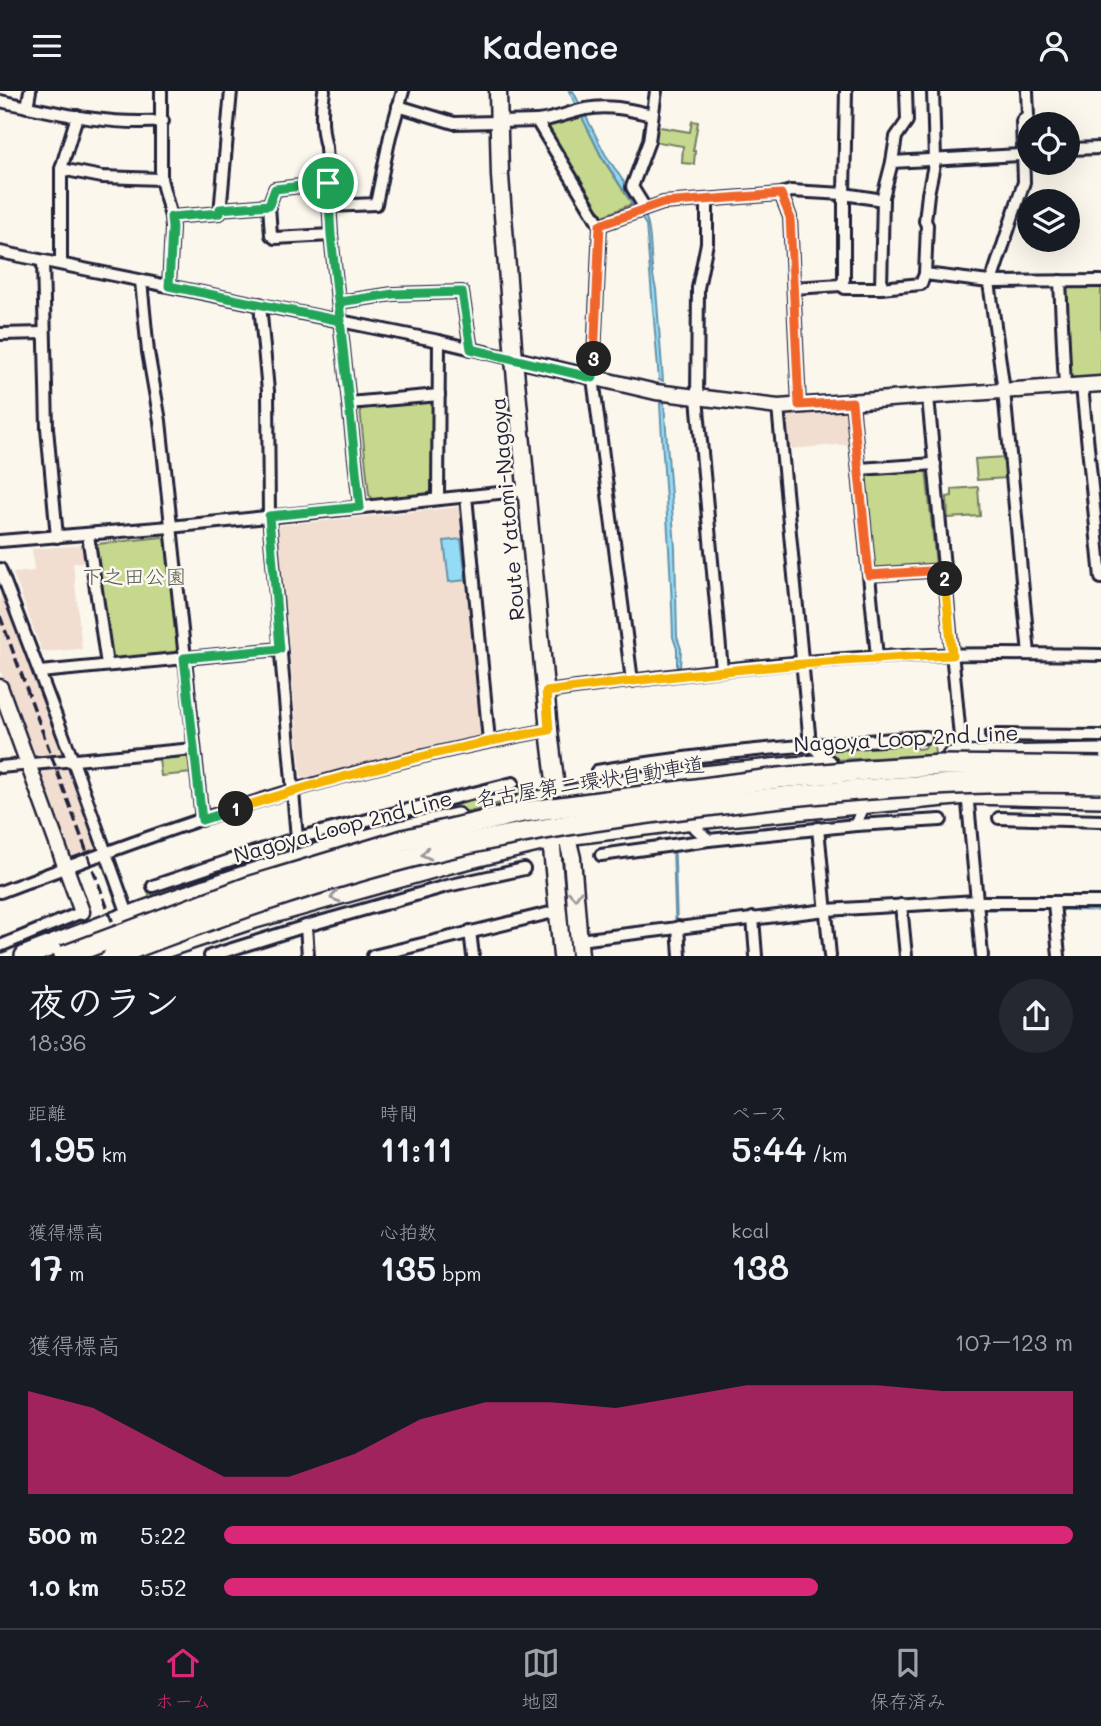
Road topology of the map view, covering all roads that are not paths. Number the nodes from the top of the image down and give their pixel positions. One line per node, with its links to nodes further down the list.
1 (30, 91): 14 (street)
2 (161, 91): 18 (street)
3 (231, 91): 36 (street)
4 (324, 91): 29 (street)
5 (403, 91): 13 (street)
6 (498, 91): 20 (main road, Route Yatomi-Nagoya)
7 (656, 91): 16 (street)
8 (846, 91): 31 (street)
9 (906, 91): 25 (street)
10 (933, 91): 24 (street)
11 (1027, 91): 15 (street)
12 (0, 101): 14 (street)
13 (398, 106): 20 (street); 35 (street)
14 (27, 107): 17 (street)
15 (1028, 112)
16 (652, 115): 19 (street); 37 (street)
17 (77, 116): 18 (street); 26 (street)
18 (163, 121): 28 (street)
19 (537, 121): 20 (street); 39 (street)
20 (498, 123): 60 (main road, Route Yatomi-Nagoya)
21 (1101, 148): 22 (street)
22 (1080, 149)
23 (1017, 155): 24 (street)
24 (936, 160): 25 (street); 44 (street)
25 (892, 162): 33 (street)
26 (61, 169): 28 (street); 43 (street)
27 (1025, 175): 48 (street)
28 (161, 179): 38 (street)
29 (328, 183): 34 (street); 35 (street)
30 (781, 194): 31 (street); 32 (street); 51 (street)
31 (844, 194): 33 (street); 49 (street)
32 (707, 200): 37 (street); 68 (street)
33 (883, 200): 52 (street)
34 (269, 205): 36 (street); 40 (street)
35 (329, 206): 40 (street)
36 (220, 209): 38 (street)
37 (641, 209): 39 (street)
38 (171, 217): 50 (street)
39 (600, 225): 61 (street)
40 (331, 235): 53 (street)
41 (0, 252): 42 (street)
42 (43, 261): 43 (street); 56 (street)
43 (61, 264): 45 (street)
44 (925, 274): 48 (street); 52 (street)
45 (142, 281): 50 (street); 80 (street)
46 (1060, 281): 47 (street); 48 (street); 64 (street)
47 (1101, 281)
48 (990, 282): 65 (street)
49 (841, 285): 51 (street); 52 (street)
50 (169, 286): 54 (street)
51 (793, 288): 71 (street)
52 (881, 288)
53 (339, 302): 55 (street); 59 (street)
54 (260, 305): 55 (street); 79 (street)
55 (341, 321): 58 (street); 70 (street)
56 (44, 333): 57 (street); 82 (street)
57 (0, 334)
58 (439, 341): 59 (street); 66 (street)
59 (471, 349): 60 (street)
60 (514, 359): 61 (street); 75 (main road, Route Yatomi-Nagoya)
61 (593, 378): 68 (street); 99 (street)
62 (1101, 384): 63 (street)
63 (1082, 386): 64 (street); 84 (street)
64 (1065, 387): 65 (street)
65 (1004, 391): 67 (street); 90 (street)
66 (439, 395): 70 (street); 77 (street)
67 (928, 397): 69 (street); 73 (street)
68 (697, 398): 72 (street); 97 (street)
69 (852, 402): 71 (street); 74 (street)
70 (349, 403): 78 (street)
71 (799, 405): 72 (street)
72 (778, 407): 95 (street)
73 (934, 464): 74 (street); 86 (street)
74 (859, 470): 87 (street)
75 (528, 491): 76 (street); 101 (main road, Route Yatomi-Nagoya)
76 (466, 496): 77 (street); 105 (street)
77 (438, 499): 78 (street)
78 (360, 507): 79 (street)
79 (269, 516): 80 (street); 89 (street)
80 (170, 527): 81 (street); 94 (street)
81 (88, 535): 82 (street); 96 (street)
82 (57, 537): 83 (street)
83 (0, 541)
84 (1099, 543): 88 (street)
85 (0, 569): 98 (street)
86 (944, 570): 87 (street); 91 (street)
87 (869, 575): 93 (street)
88 (1101, 578)
89 (280, 649): 94 (street); 119 (street)
90 (1029, 654): 91 (street); 92 (street)
91 (952, 655): 93 (street); 110 (street)
92 (1101, 655)
93 (877, 657): 95 (street)
94 (184, 658): 96 (street); 107 (street)
95 (803, 663): 97 (street); 106 (street)
96 (107, 665): 98 (street)
97 (722, 670): 99 (street)
98 (40, 672): 111 (street)
99 (632, 681): 101 (street)
100 (0, 687): 113 (street)
101 (546, 692): 102 (main road, Route Yatomi-Nagoya)
102 (549, 730): 105 (street); 121 (main road, Route Yatomi-Nagoya)
103 (992, 735): 108 (street)
104 (926, 737): 106 (street)
105 (489, 741): 119 (street)
106 (810, 744): 109 (street); 112 (street)
107 (194, 749): 111 (street); 126 (street)
108 (1100, 751): 110 (highway, Nagoya Loop 2nd Line); 164 (highway, 名古屋第二環状自動車道, bridge)
109 (740, 752): 115 (street); 116 (street)
110 (961, 756): 112 (highway, Nagoya Loop 2nd Line); 120 (street)
111 (74, 761): 113 (street); 137 (street)
112 (832, 764): 116 (highway, Nagoya Loop 2nd Line)
113 (28, 765): 114 (street); 140 (street)
114 (0, 767)
115 (597, 771)
116 (723, 773): 121 (highway, Nagoya Loop 2nd Line)
117 (513, 783): 124 (street)
118 (1101, 783): 165 (highway, 名古屋第二環状自動車道, one-way to 165, bridge)
119 (292, 791): 126 (street); 134 (street)
120 (967, 794): 122 (highway); 123 (highway); 146 (street)
121 (557, 797): 132 (highway, Nagoya Loop 2nd Line); 133 (main road, Route Yatomi-Nagoya)
122 (1101, 797)
123 (863, 802): 127 (highway); 130 (street)
124 (382, 818): 132 (street); 134 (street)
125 (999, 818): 129 (street)
126 (202, 820): 137 (street)
127 (685, 820): 133 (highway); 135 (street)
128 (941, 820): 130 (street)
129 (1101, 821)
130 (856, 825): 131 (street)
131 (818, 828): 135 (street); 150 (street)
132 (403, 829): 142 (highway, Nagoya Loop 2nd Line)
133 (559, 837): 139 (highway); 151 (main road, Route Yatomi-Nagoya); 161 (main road, Route Yatomi-Nagoya, one-way to 161)
134 (297, 838): 136 (street)
135 (709, 840): 138 (street)
136 (260, 850): 142 (street); 143 (street)
137 (106, 852): 140 (street); 153 (street)
138 (601, 855)
139 (450, 863): 144 (street); 155 (highway, one-way to 155)
140 (66, 867): 145 (street); 152 (street)
141 (524, 869): 144 (street)
142 (251, 874): 153 (highway, Nagoya Loop 2nd Line)
143 (153, 886)
144 (447, 886): 156 (street)
145 (0, 892)
146 (977, 902): 148 (street); 149 (street); 176 (street)
147 (1101, 902): 148 (street)
148 (1054, 903): 177 (street)
149 (901, 905): 150 (street); 175 (street)
150 (826, 910): 154 (street); 174 (street)
151 (558, 911): 158 (street); 171 (main road, Route Yatomi-Nagoya)
152 (82, 912): 160 (street)
153 (128, 916): 163 (highway, Nagoya Loop 2nd Line); 166 (street)
154 (753, 918): 157 (street); 173 (street)
155 (248, 920): 159 (street); 166 (highway)
156 (306, 926): 159 (street); 168 (street)
157 (678, 927): 161 (street); 172 (street)
158 (470, 931): 162 (street); 170 (street)
159 (267, 938): 167 (street)
160 (2, 945): 163 (street)
161 (580, 948)
162 (391, 953): 169 (street)
163 (26, 956)
164 (64, 956)
165 (113, 956)
166 (140, 956)
167 (210, 956)
168 (309, 956)
169 (373, 956)
170 (473, 956)
171 (562, 956)
172 (680, 956)
173 (756, 956)
174 (830, 956)
175 (906, 956)
176 (982, 956)
177 (1059, 956)

